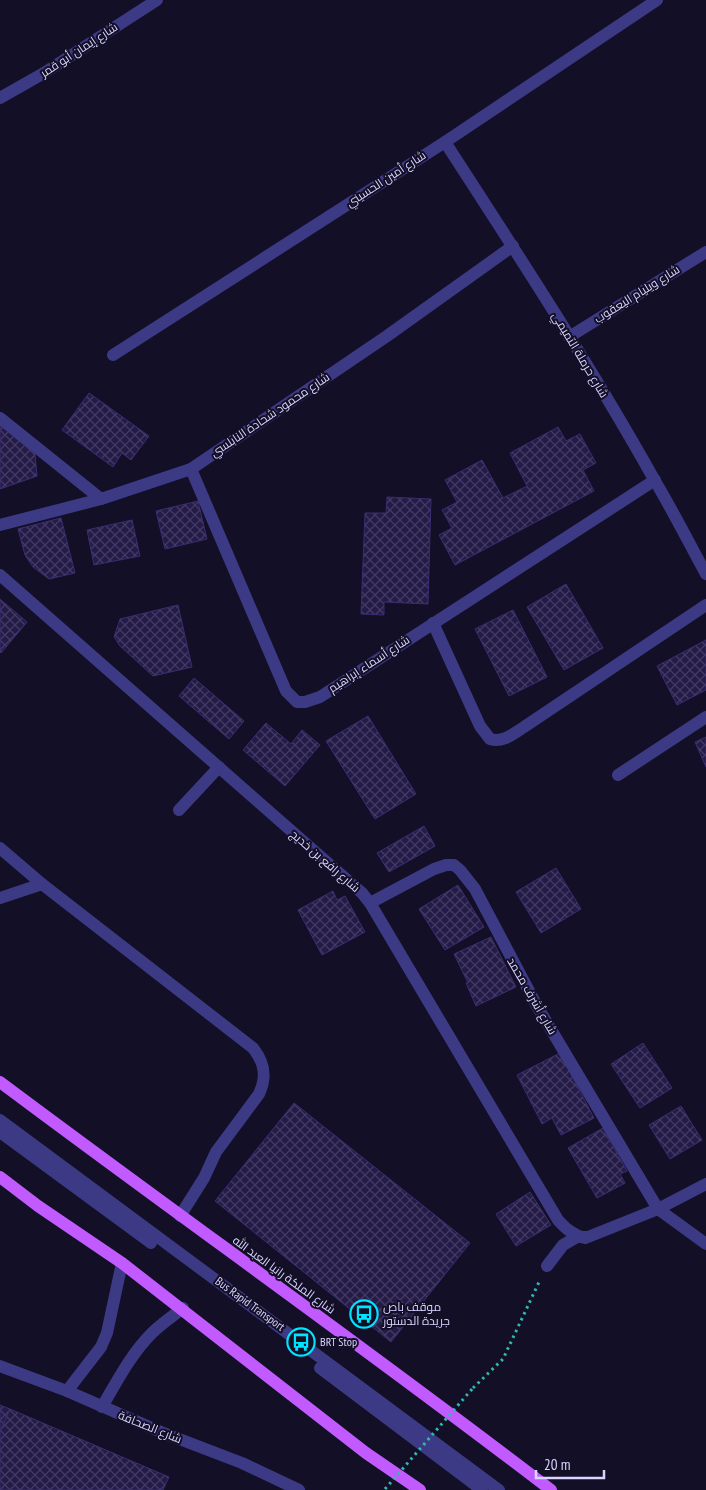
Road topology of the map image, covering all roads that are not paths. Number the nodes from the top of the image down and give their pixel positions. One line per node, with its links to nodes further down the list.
1 (157, 0): 3 (street, شارع إيمان أبو قمر)
2 (657, 0): 4 (street, شارع أمين الحسيني)
3 (0, 98)
4 (444, 142): 5 (street, شارع حرملة التميمي); 8 (street, شارع أمين الحسيني)
5 (513, 246): 7 (street, شارع حرملة التميمي); 10 (street, شارع محمود شحادة النابلسي)
6 (706, 252): 7 (street, شارع ويليام اليعقوب)
7 (569, 337): 11 (street, شارع حرملة التميمي)
8 (113, 355)
9 (0, 418): 12 (street)
10 (191, 469): 12 (street, شارع محمود شحادة النابلسي); 17 (street, شارع أسماء إبراهيم)
11 (655, 480): 14 (street, شارع حرملة التميمي); 17 (street, شارع أسماء إبراهيم)
12 (101, 499): 13 (street, شارع محمود شحادة النابلسي)
13 (0, 525)
14 (706, 574)
15 (0, 575): 19 (street, شارع رافع بن خديج)
16 (706, 604): 17 (street)
17 (433, 623)
18 (706, 717): 20 (street)
19 (219, 768): 21 (street); 25 (street, شارع رافع بن خديج)
20 (618, 774)
21 (179, 810)
22 (0, 848): 23 (street)
23 (42, 884): 24 (street); 32 (street)
24 (0, 898)
25 (370, 903): 31 (street, شارع أشرف محمد); 33 (street, شارع رافع بن خديج)
26 (0, 1082): 32 (main road, شارع الملكة رانيا العبد الله)
27 (0, 1120): 44 (street, Bus Rapid Transport)
28 (0, 1132): 43 (street, Bus Rapid Transport)
29 (0, 1177): 35 (main road)
30 (706, 1184): 31 (street)
31 (658, 1209): 33 (street); 34 (street)
32 (180, 1216): 45 (main road, شارع الملكة رانيا العبد الله)
33 (584, 1238): 36 (street)
34 (706, 1244)
35 (122, 1262): 37 (main road); 39 (street)
36 (547, 1266)
37 (183, 1308): 40 (street); 42 (main road)
38 (0, 1366): 39 (street, شارع الصحافة)
39 (68, 1391): 40 (street, شارع الصحافة)
40 (102, 1407): 41 (street, شارع الصحافة)
41 (299, 1490)
42 (420, 1490)
43 (482, 1490)
44 (498, 1490)
45 (551, 1490)

